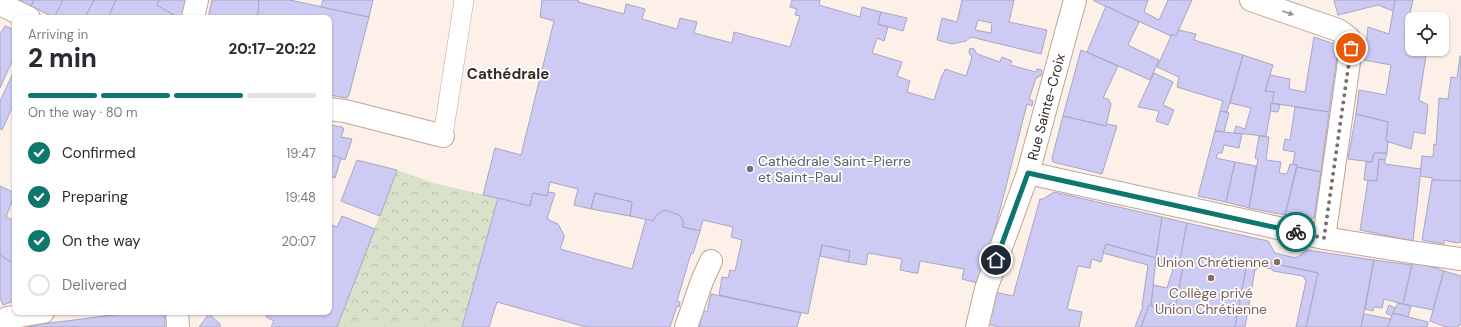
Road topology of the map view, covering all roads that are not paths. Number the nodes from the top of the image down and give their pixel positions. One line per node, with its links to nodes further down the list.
1 (197, 0): 7 (street)
2 (464, 0): 9 (lane)
3 (1075, 0): 10 (street, Rue Sainte-Croix)
4 (1251, 0): 11 (street, one-way to 11)
5 (0, 4): 6 (street)
6 (23, 15)
7 (194, 15)
8 (332, 110): 9 (street)
9 (443, 136)
10 (1028, 173): 11 (street); 19 (street, Rue Sainte-Croix)
11 (1324, 238): 12 (street)
12 (1461, 259)
13 (711, 261): 18 (street)
14 (25, 315): 16 (street)
15 (177, 315): 17 (street)
16 (0, 326)
17 (178, 327)
18 (686, 327)
19 (977, 327)

